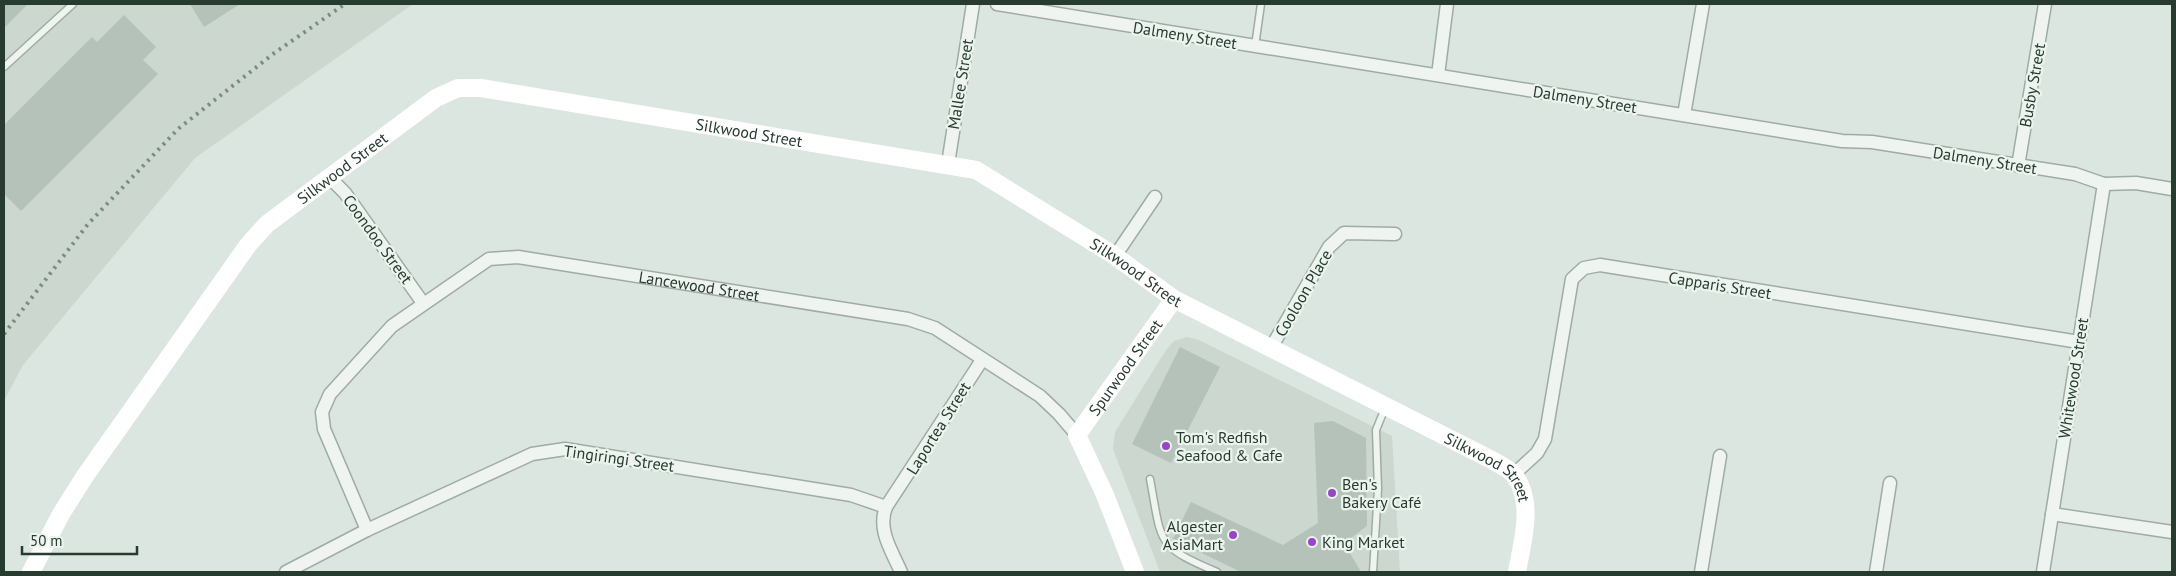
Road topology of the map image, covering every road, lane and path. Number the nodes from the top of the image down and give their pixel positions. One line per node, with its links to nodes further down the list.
1 (73, 4): 9 (lane)
2 (973, 4): 12 (street, Mallee Street)
3 (997, 4): 8 (street, Dalmeny Street)
4 (1261, 4): 8 (lane)
5 (1447, 4): 10 (street)
6 (1703, 4): 11 (street)
7 (2045, 4): 13 (street, Busby Street)
8 (1255, 46): 10 (street, Dalmeny Street)
9 (4, 67)
10 (1438, 75): 11 (street, Dalmeny Street)
11 (1684, 116): 13 (street, Dalmeny Street)
12 (948, 164): 14 (street, Silkwood Street); 19 (street, Silkwood Street)
13 (2018, 166): 15 (street, Dalmeny Street)
14 (330, 178): 21 (street, Coondoo Street); 35 (street, Silkwood Street)
15 (2104, 184): 16 (street, Dalmeny Street); 22 (street, Whitewood Street)
16 (2172, 189)
17 (1155, 197): 19 (street)
18 (1395, 234): 23 (street, Cooloon Place)
19 (1115, 256): 20 (street, Silkwood Street)
20 (1174, 300): 23 (street, Silkwood Street); 26 (street, Spurwood Street)
21 (423, 303): 24 (street, Lancewood Street); 33 (street, Lancewood Street)
22 (2079, 342): 28 (street, Capparis Street); 32 (street, Whitewood Street)
23 (1271, 348): 25 (street, Silkwood Street)
24 (982, 360): 26 (street, Lancewood Street); 31 (street, Laportea Street)
25 (1386, 406): 28 (street, Silkwood Street); 40 (lane)
26 (1077, 435): 38 (street, Lancewood Street)
27 (1720, 456): 42 (street)
28 (1514, 474): 41 (street, Silkwood Street)
29 (1150, 479): 39 (lane)
30 (1890, 483): 43 (street)
31 (890, 502): 33 (street, Tingiringi Street); 37 (street)
32 (2052, 514): 34 (street); 44 (street, Whitewood Street)
33 (367, 530): 36 (street, Tingiringi Street)
34 (2172, 532)
35 (31, 572)
36 (286, 572)
37 (901, 572)
38 (1134, 572)
39 (1217, 572)
40 (1373, 572)
41 (1517, 572)
42 (1701, 572)
43 (1876, 572)
44 (2043, 572)

